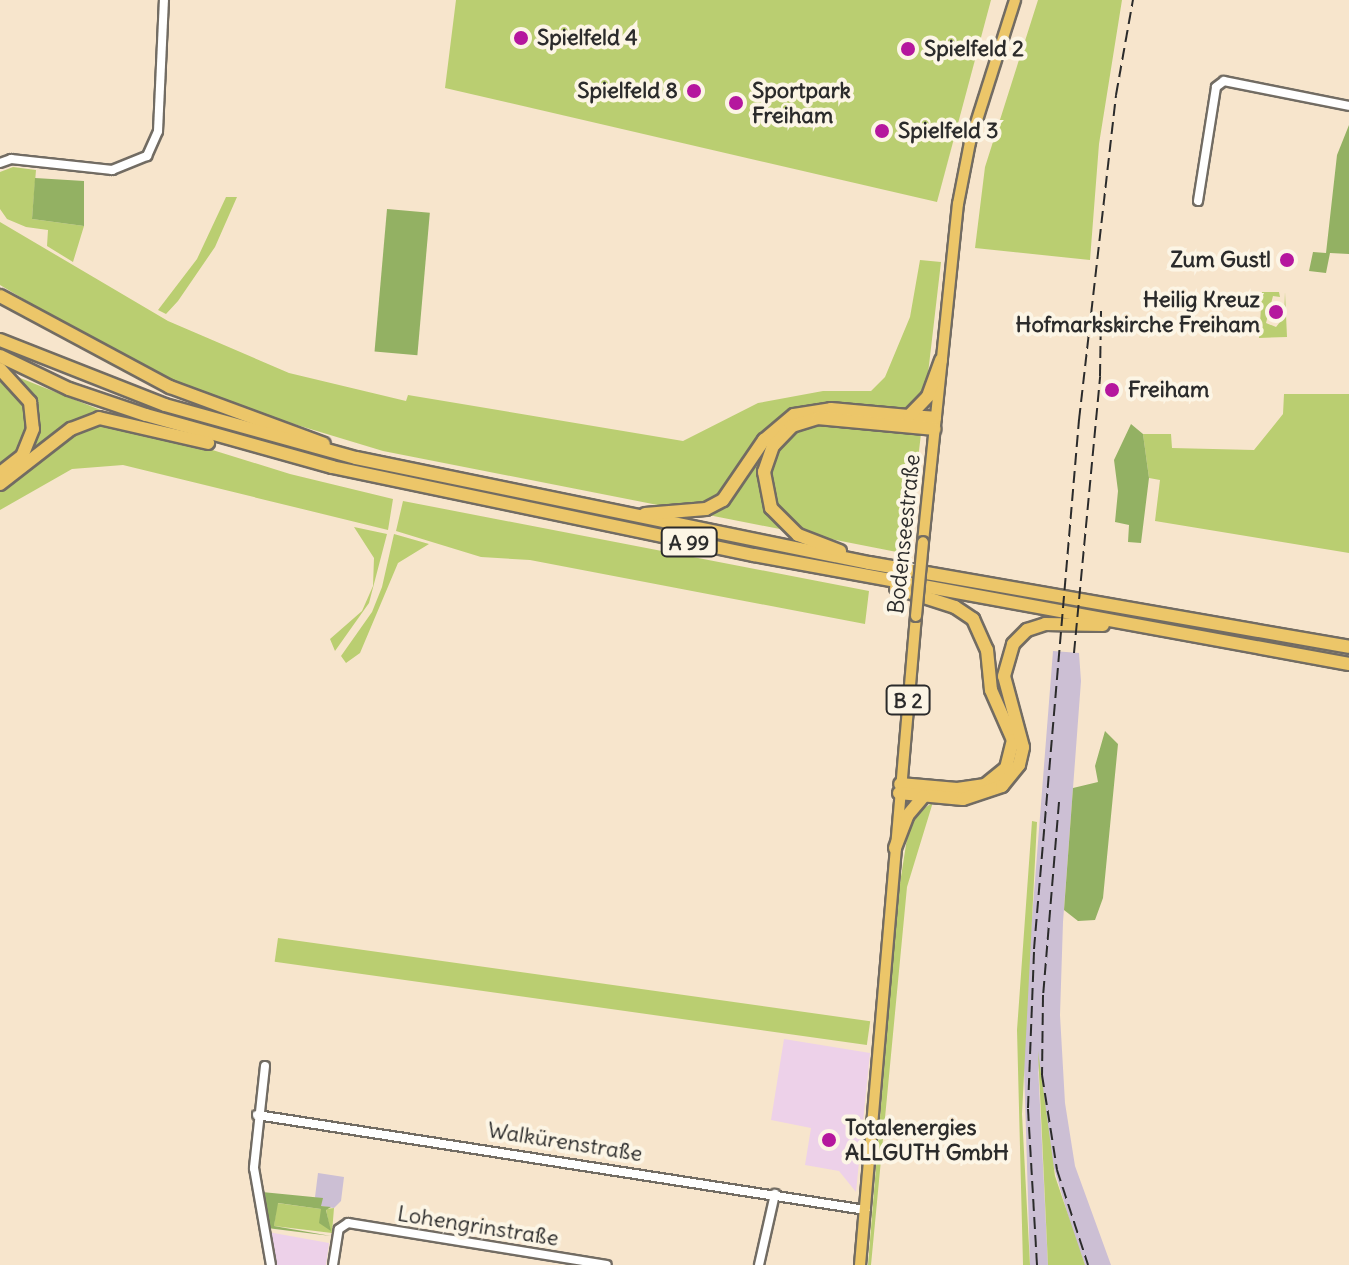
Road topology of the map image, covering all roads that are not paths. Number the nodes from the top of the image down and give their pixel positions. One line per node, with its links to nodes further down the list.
1 (164, 0): 4 (street)
2 (1015, 0): 9 (main road, Bodenseestraße / B 2)
3 (1349, 106): 5 (street)
4 (0, 163)
5 (1198, 201)
6 (0, 296): 15 (highway)
7 (0, 340): 15 (highway, A 99)
8 (0, 356): 14 (highway, A 99)
9 (941, 360): 12 (highway); 13 (main road, Bodenseestraße / B 2)
10 (0, 369): 16 (highway)
11 (885, 419): 12 (highway); 18 (highway); 19 (highway)
12 (907, 419): 13 (highway)
13 (935, 424): 24 (main road, Bodenseestraße / B 2, bridge)
14 (262, 451): 17 (highway); 20 (highway, A 99)
15 (356, 458): 18 (highway, A 99)
16 (0, 473)
17 (0, 484)
18 (622, 514): 19 (highway, A 99)
19 (869, 563): 22 (highway, A 99)
20 (848, 572): 21 (highway, A 99); 26 (highway)
21 (1126, 624): 23 (highway, A 99); 26 (highway)
22 (1349, 647)
23 (1349, 664)
24 (899, 788): 25 (highway); 27 (main road, Bodenseestraße)
25 (925, 791): 26 (highway); 27 (highway)
26 (947, 793)
27 (895, 848): 31 (main road, Bodenseestraße)
28 (265, 1066): 29 (street)
29 (257, 1115): 30 (street, Walkürenstraße); 32 (street)
30 (775, 1194): 31 (street, Walkürenstraße); 35 (street)
31 (866, 1210): 36 (main road, Bodenseestraße)
32 (271, 1265)
33 (333, 1265): 34 (street, Lohengrinstraße)
34 (607, 1265)
35 (759, 1265)
36 (860, 1265)

